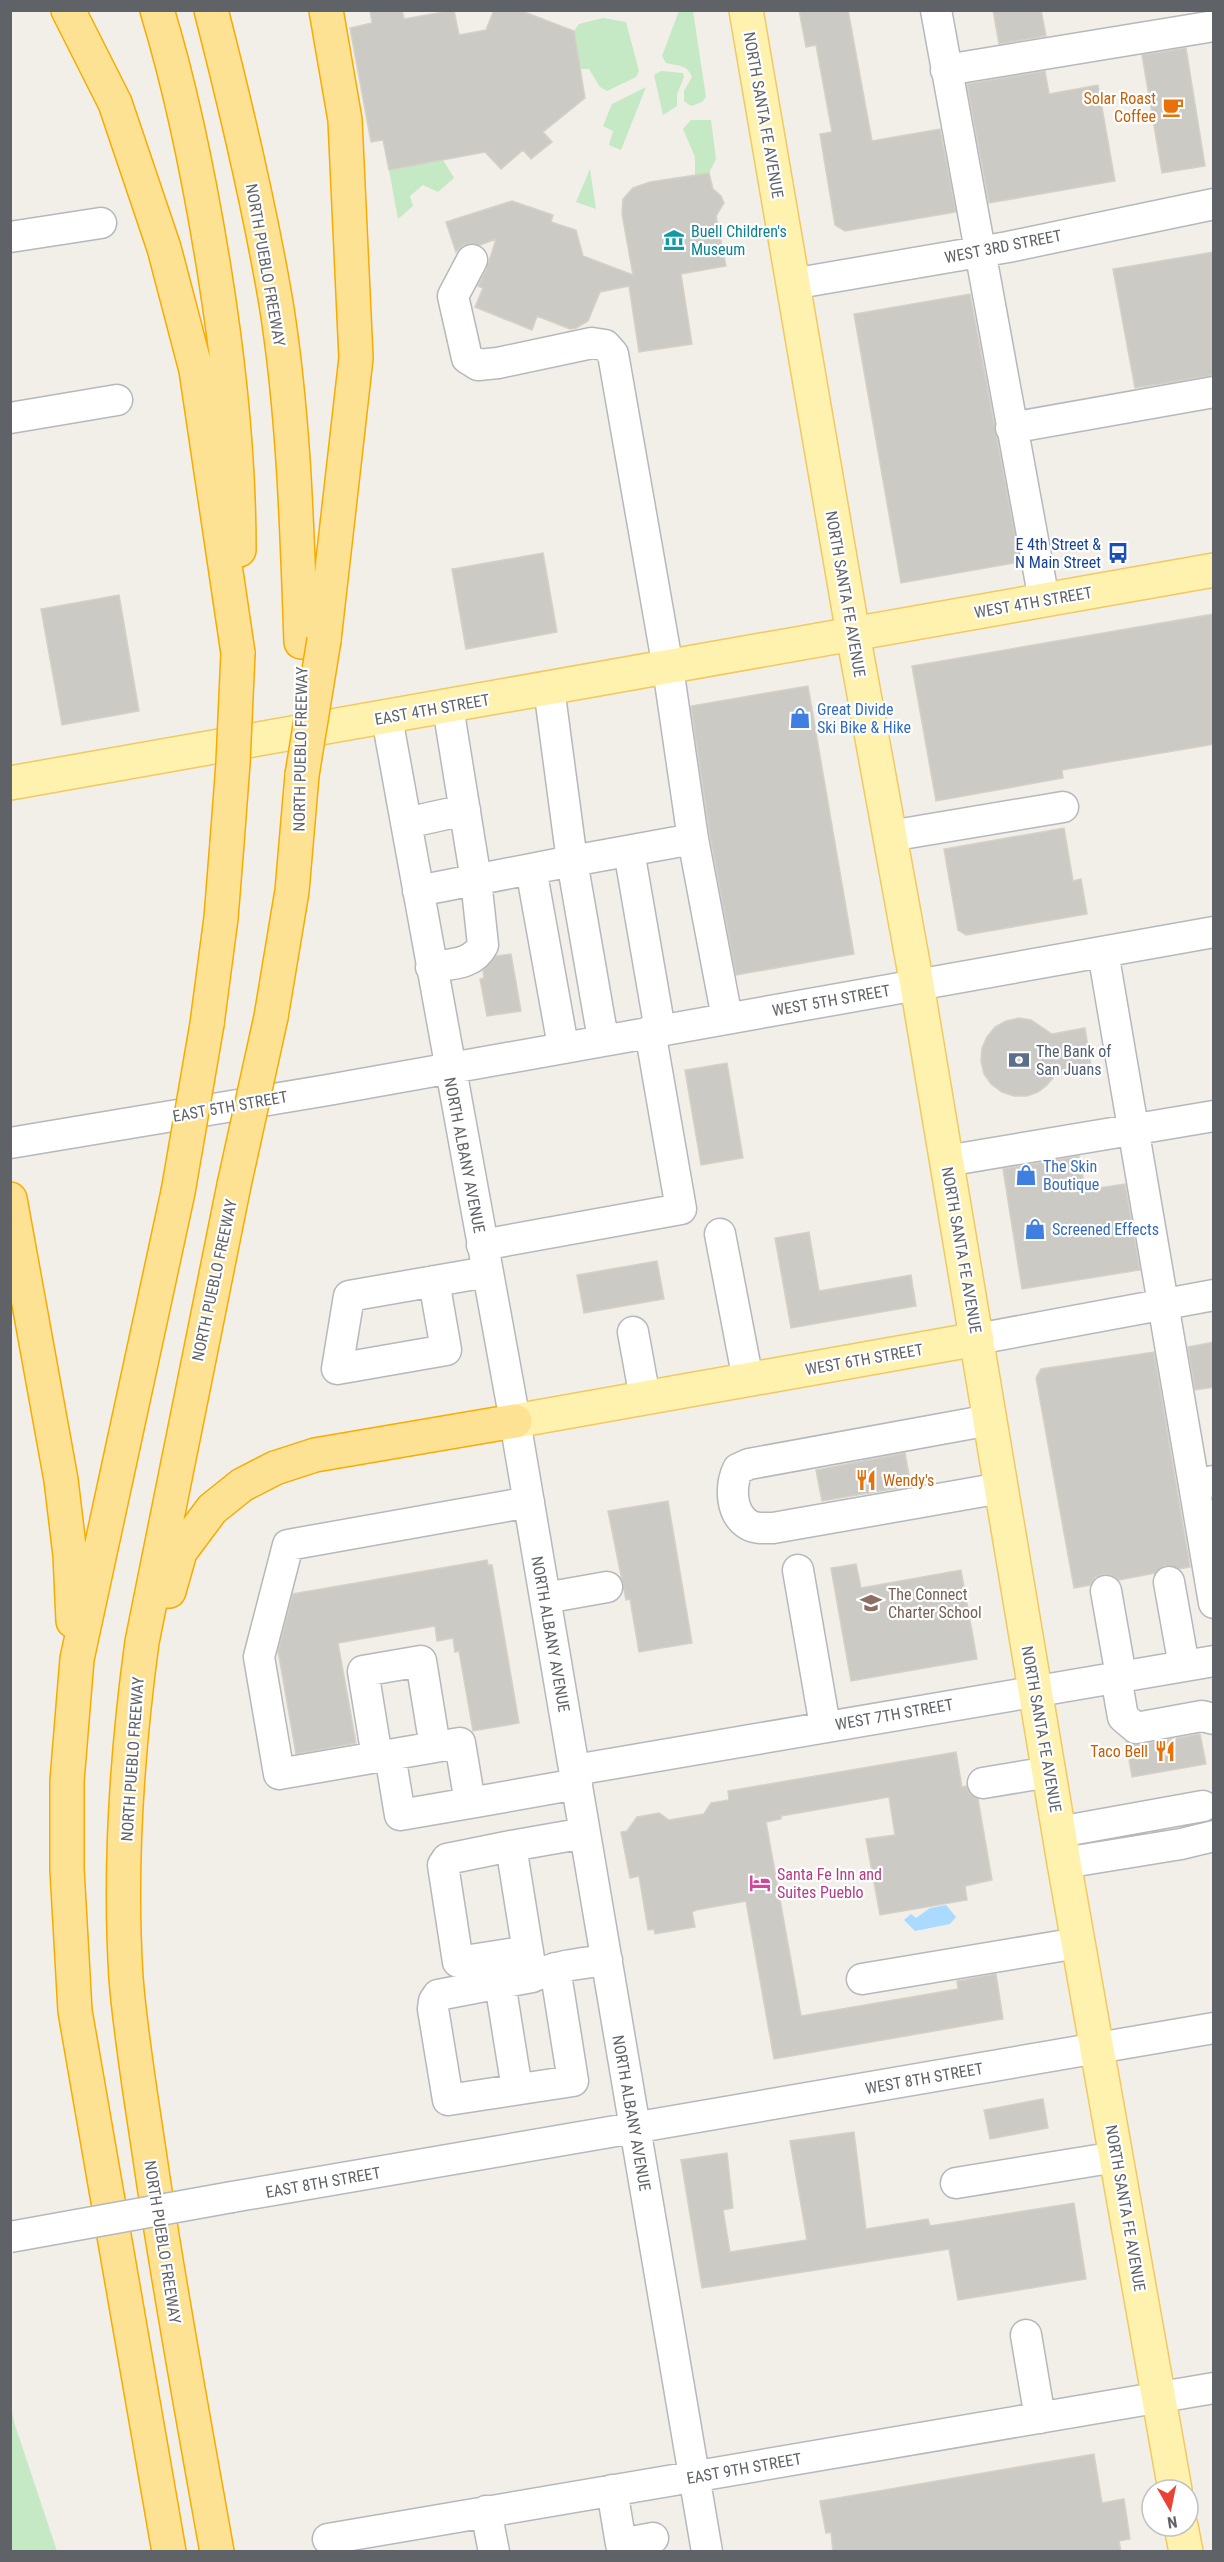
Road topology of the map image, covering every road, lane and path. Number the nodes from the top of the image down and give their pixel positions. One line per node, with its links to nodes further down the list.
1 (68, 10): 23 (highway)
2 (157, 10): 23 (highway)
3 (211, 10): 22 (highway, NORTH PUEBLO FREEWAY)
4 (326, 10): 22 (highway)
5 (746, 10): 14 (main road, NORTH SANTA FE AVENUE)
6 (936, 10): 8 (street)
7 (1214, 26): 8 (street)
8 (946, 70): 12 (street)
9 (1214, 204): 12 (street, WEST 3RD STREET)
10 (101, 223): 11 (street)
11 (10, 237)
12 (978, 252): 14 (street, WEST 3RD STREET); 18 (street)
13 (472, 260): 24 (street)
14 (792, 284): 21 (main road, NORTH SANTA FE AVENUE)
15 (1214, 392): 18 (street)
16 (117, 400): 17 (street)
17 (10, 418)
18 (1011, 428): 20 (street)
19 (1214, 570): 20 (main road, WEST 4TH STREET)
20 (1044, 600): 21 (main road, WEST 4TH STREET)
21 (853, 634): 24 (main road, EAST 4TH STREET); 32 (main road, NORTH SANTA FE AVENUE)
22 (312, 641): 78 (highway, NORTH PUEBLO FREEWAY, bridge)
23 (238, 653): 73 (highway, bridge)
24 (668, 668): 25 (main road, EAST 4TH STREET); 33 (street)
25 (549, 688): 26 (main road, EAST 4TH STREET); 35 (street)
26 (448, 707): 27 (main road, EAST 4TH STREET); 30 (street)
27 (387, 718): 28 (main road, EAST 4TH STREET); 31 (street, NORTH ALBANY AVENUE)
28 (10, 783)
29 (1063, 807): 32 (street)
30 (465, 810): 31 (street); 37 (street)
31 (406, 822): 38 (street, NORTH ALBANY AVENUE)
32 (890, 836): 42 (main road, NORTH SANTA FE AVENUE)
33 (693, 839): 34 (street); 43 (street)
34 (629, 850): 35 (street); 44 (street)
35 (572, 861): 36 (street); 45 (street)
36 (531, 869): 37 (street); 46 (street)
37 (476, 880): 38 (street); 41 (street)
38 (418, 891): 41 (street, NORTH ALBANY AVENUE)
39 (1214, 932): 40 (street, WEST 5TH STREET)
40 (1103, 952): 42 (street, WEST 5TH STREET); 49 (street)
41 (431, 967): 47 (street, NORTH ALBANY AVENUE)
42 (917, 985): 43 (street, WEST 5TH STREET); 51 (main road, NORTH SANTA FE AVENUE)
43 (728, 1018): 44 (street, WEST 5TH STREET)
44 (655, 1030): 45 (street, WEST 5TH STREET); 54 (street)
45 (603, 1039): 46 (street, WEST 5TH STREET)
46 (563, 1046): 47 (street, WEST 5TH STREET)
47 (449, 1067): 50 (street, EAST 5TH STREET); 54 (street, NORTH ALBANY AVENUE)
48 (1214, 1116): 49 (street)
49 (1133, 1129): 51 (street); 57 (street)
50 (10, 1143)
51 (946, 1161): 59 (main road, NORTH SANTA FE AVENUE)
52 (10, 1199): 73 (highway)
53 (720, 1234): 60 (street)
54 (484, 1258): 55 (street); 63 (street, NORTH ALBANY AVENUE)
55 (434, 1281)
56 (1214, 1295): 57 (street, WEST 6TH STREET)
57 (1163, 1305): 59 (street, WEST 6TH STREET); 64 (street)
58 (633, 1332): 61 (street)
59 (977, 1339): 60 (main road, WEST 6TH STREET); 62 (main road, NORTH SANTA FE AVENUE)
60 (748, 1380): 61 (main road, WEST 6TH STREET)
61 (645, 1398): 63 (main road, WEST 6TH STREET)
62 (990, 1420): 65 (main road, NORTH SANTA FE AVENUE); 65 (street)
63 (515, 1421): 66 (street, NORTH ALBANY AVENUE); 78 (highway)
64 (1204, 1483): 72 (street)
65 (1001, 1488): 77 (main road, NORTH SANTA FE AVENUE)
66 (529, 1503): 71 (street, NORTH ALBANY AVENUE); 82 (street)
67 (798, 1570): 80 (street)
68 (1169, 1582): 75 (street)
69 (607, 1587): 71 (street)
70 (1106, 1591): 76 (street)
71 (545, 1598): 84 (street, NORTH ALBANY AVENUE)
72 (1214, 1603)
73 (77, 1659): 115 (highway)
74 (1214, 1661): 75 (street, WEST 7TH STREET)
75 (1184, 1666): 76 (street, WEST 7TH STREET)
76 (1118, 1677): 77 (street, WEST 7TH STREET); 79 (street)
77 (1035, 1690): 80 (street, WEST 7TH STREET); 83 (main road, NORTH SANTA FE AVENUE)
78 (134, 1698): 116 (highway, NORTH PUEBLO FREEWAY)
79 (1214, 1719)
80 (825, 1726): 84 (street, WEST 7TH STREET)
81 (435, 1747): 82 (street); 82 (street); 86 (street)
82 (383, 1756): 86 (street, WEST 7TH STREET)
83 (1049, 1772): 85 (street); 91 (main road, NORTH SANTA FE AVENUE)
84 (576, 1777): 86 (street, WEST 7TH STREET); 88 (street, NORTH ALBANY AVENUE)
85 (983, 1783)
86 (470, 1803)
87 (1203, 1806): 91 (street)
88 (585, 1833): 90 (street); 93 (street, NORTH ALBANY AVENUE)
89 (1214, 1836): 91 (street)
90 (512, 1845): 94 (street); 94 (street)
91 (1062, 1847): 92 (main road, NORTH SANTA FE AVENUE)
92 (1078, 1943): 95 (street); 98 (main road, NORTH SANTA FE AVENUE)
93 (607, 1960): 94 (street); 100 (street, NORTH ALBANY AVENUE)
94 (538, 1965): 96 (street); 99 (street)
95 (862, 1979)
96 (500, 1983): 99 (street); 99 (street)
97 (1214, 2028): 98 (street, WEST 8TH STREET)
98 (1097, 2049): 100 (street, WEST 8TH STREET); 101 (main road, NORTH SANTA FE AVENUE)
99 (517, 2089)
100 (635, 2127): 103 (street, EAST 8TH STREET, bridge); 108 (street, NORTH ALBANY AVENUE)
101 (1116, 2157): 102 (street); 106 (main road, NORTH SANTA FE AVENUE)
102 (956, 2183)
103 (10, 2236)
104 (1026, 2335): 107 (street)
105 (1214, 2388): 106 (street, EAST 9TH STREET)
106 (1160, 2397): 107 (street, EAST 9TH STREET); 109 (main road, NORTH SANTA FE AVENUE)
107 (1040, 2418): 108 (street, EAST 9TH STREET)
108 (693, 2476): 110 (street, EAST 9TH STREET); 118 (street, NORTH ALBANY AVENUE)
109 (1173, 2478)
110 (612, 2490): 111 (street, EAST 9TH STREET); 112 (street)
111 (486, 2511): 114 (street, EAST 9TH STREET); 117 (street)
112 (653, 2538)
113 (328, 2539): 114 (street, EAST 9TH STREET)
114 (386, 2540)
115 (169, 2552)
116 (217, 2552)
117 (494, 2552)
118 (707, 2552)

